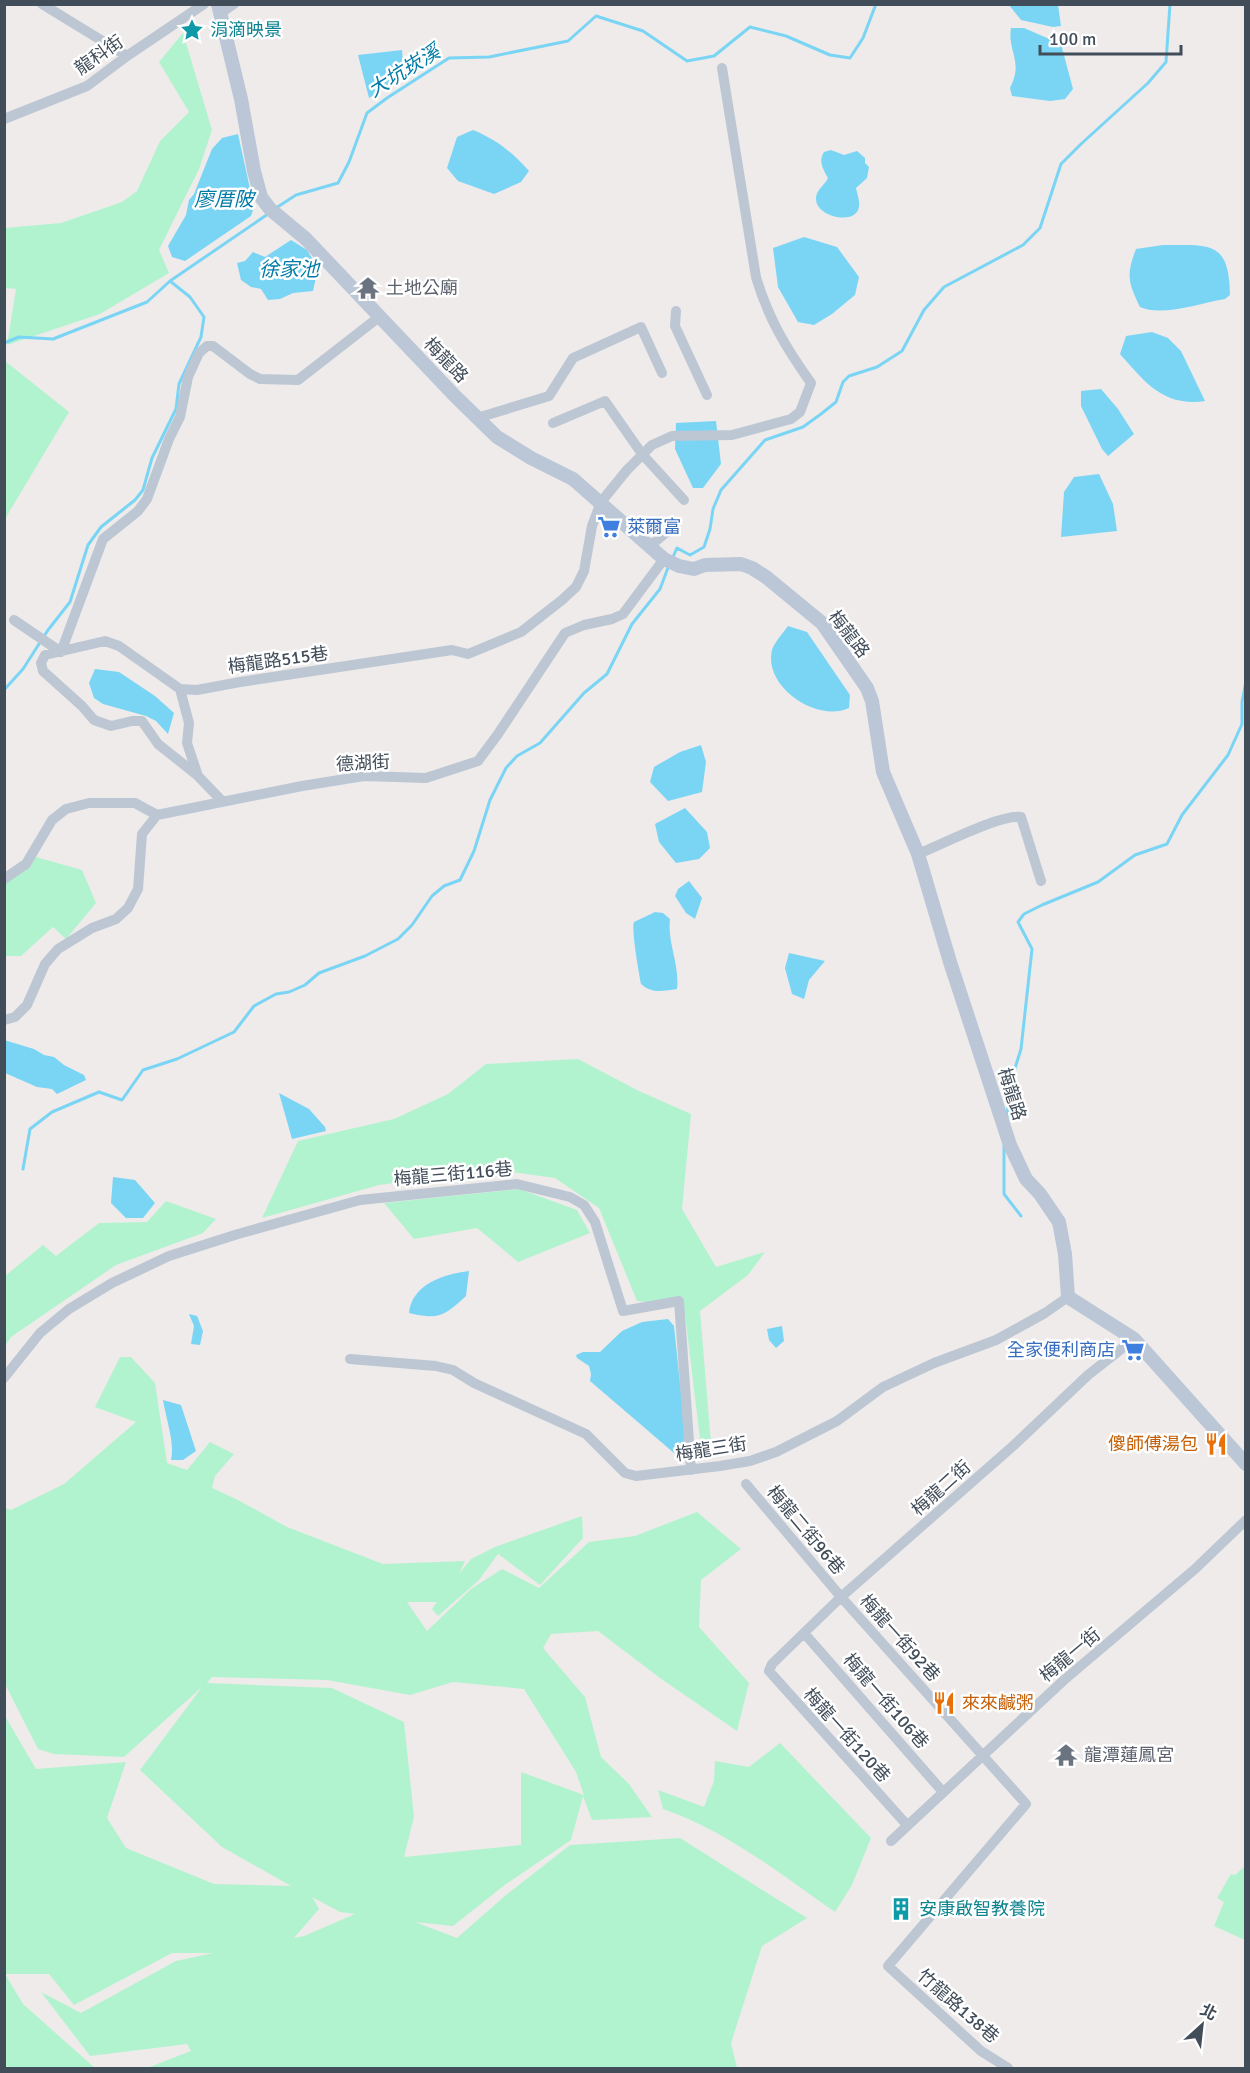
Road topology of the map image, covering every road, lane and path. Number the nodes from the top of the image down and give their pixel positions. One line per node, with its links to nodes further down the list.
1 (42, 4): 5 (street)
2 (204, 4): 5 (street, 龍科街)
3 (234, 4): 4 (street)
4 (219, 9): 9 (street, 梅龍路)
5 (127, 56): 7 (street, 龍科街)
6 (722, 68): 14 (street, 梅龍路515巷)
7 (4, 119)
8 (676, 311): 11 (street)
9 (379, 316): 12 (street, 梅龍路); 21 (street)
10 (662, 373): 12 (street)
11 (707, 395)
12 (477, 418): 16 (street, 梅龍路)
13 (553, 423): 14 (street)
14 (642, 454): 15 (street); 16 (street, 梅龍路515巷)
15 (684, 500)
16 (601, 502): 18 (street, 梅龍路); 22 (street, 梅龍路515巷)
17 (674, 526): 18 (street)
18 (650, 546): 19 (street, 梅龍路)
19 (668, 561): 24 (street, 德湖街); 26 (street, 梅龍路)
20 (14, 620): 21 (street)
21 (61, 652): 22 (street); 23 (street)
22 (180, 689): 23 (street)
23 (197, 775): 24 (street)
24 (223, 802): 25 (street, 德湖街)
25 (157, 815): 27 (street); 29 (street)
26 (918, 854): 28 (street); 30 (street, 梅龍路)
27 (4, 879)
28 (1041, 881)
29 (4, 1020)
30 (1068, 1297): 31 (street); 35 (street, 梅龍三街)
31 (1134, 1340): 34 (street); 38 (street, 梅龍二街)
32 (350, 1359): 35 (street, 梅龍三街)
33 (4, 1378): 35 (street, 梅龍三街116巷)
34 (1245, 1464)
35 (691, 1470)
36 (746, 1484): 38 (street, 梅龍二街96巷)
37 (1245, 1520): 41 (street, 梅龍一街)
38 (842, 1597): 39 (street, 梅龍二街); 41 (street, 梅龍一街92巷)
39 (804, 1633): 40 (street, 梅龍二街); 42 (street, 梅龍一街106巷)
40 (772, 1664): 43 (street, 梅龍一街120巷)
41 (982, 1755): 42 (street, 梅龍一街); 45 (street, 梅龍一街92巷)
42 (943, 1792): 43 (street, 梅龍一街)
43 (907, 1825): 44 (street, 梅龍一街)
44 (891, 1840)
45 (888, 1966): 46 (street, 竹龍路138巷)
46 (1008, 2068)

